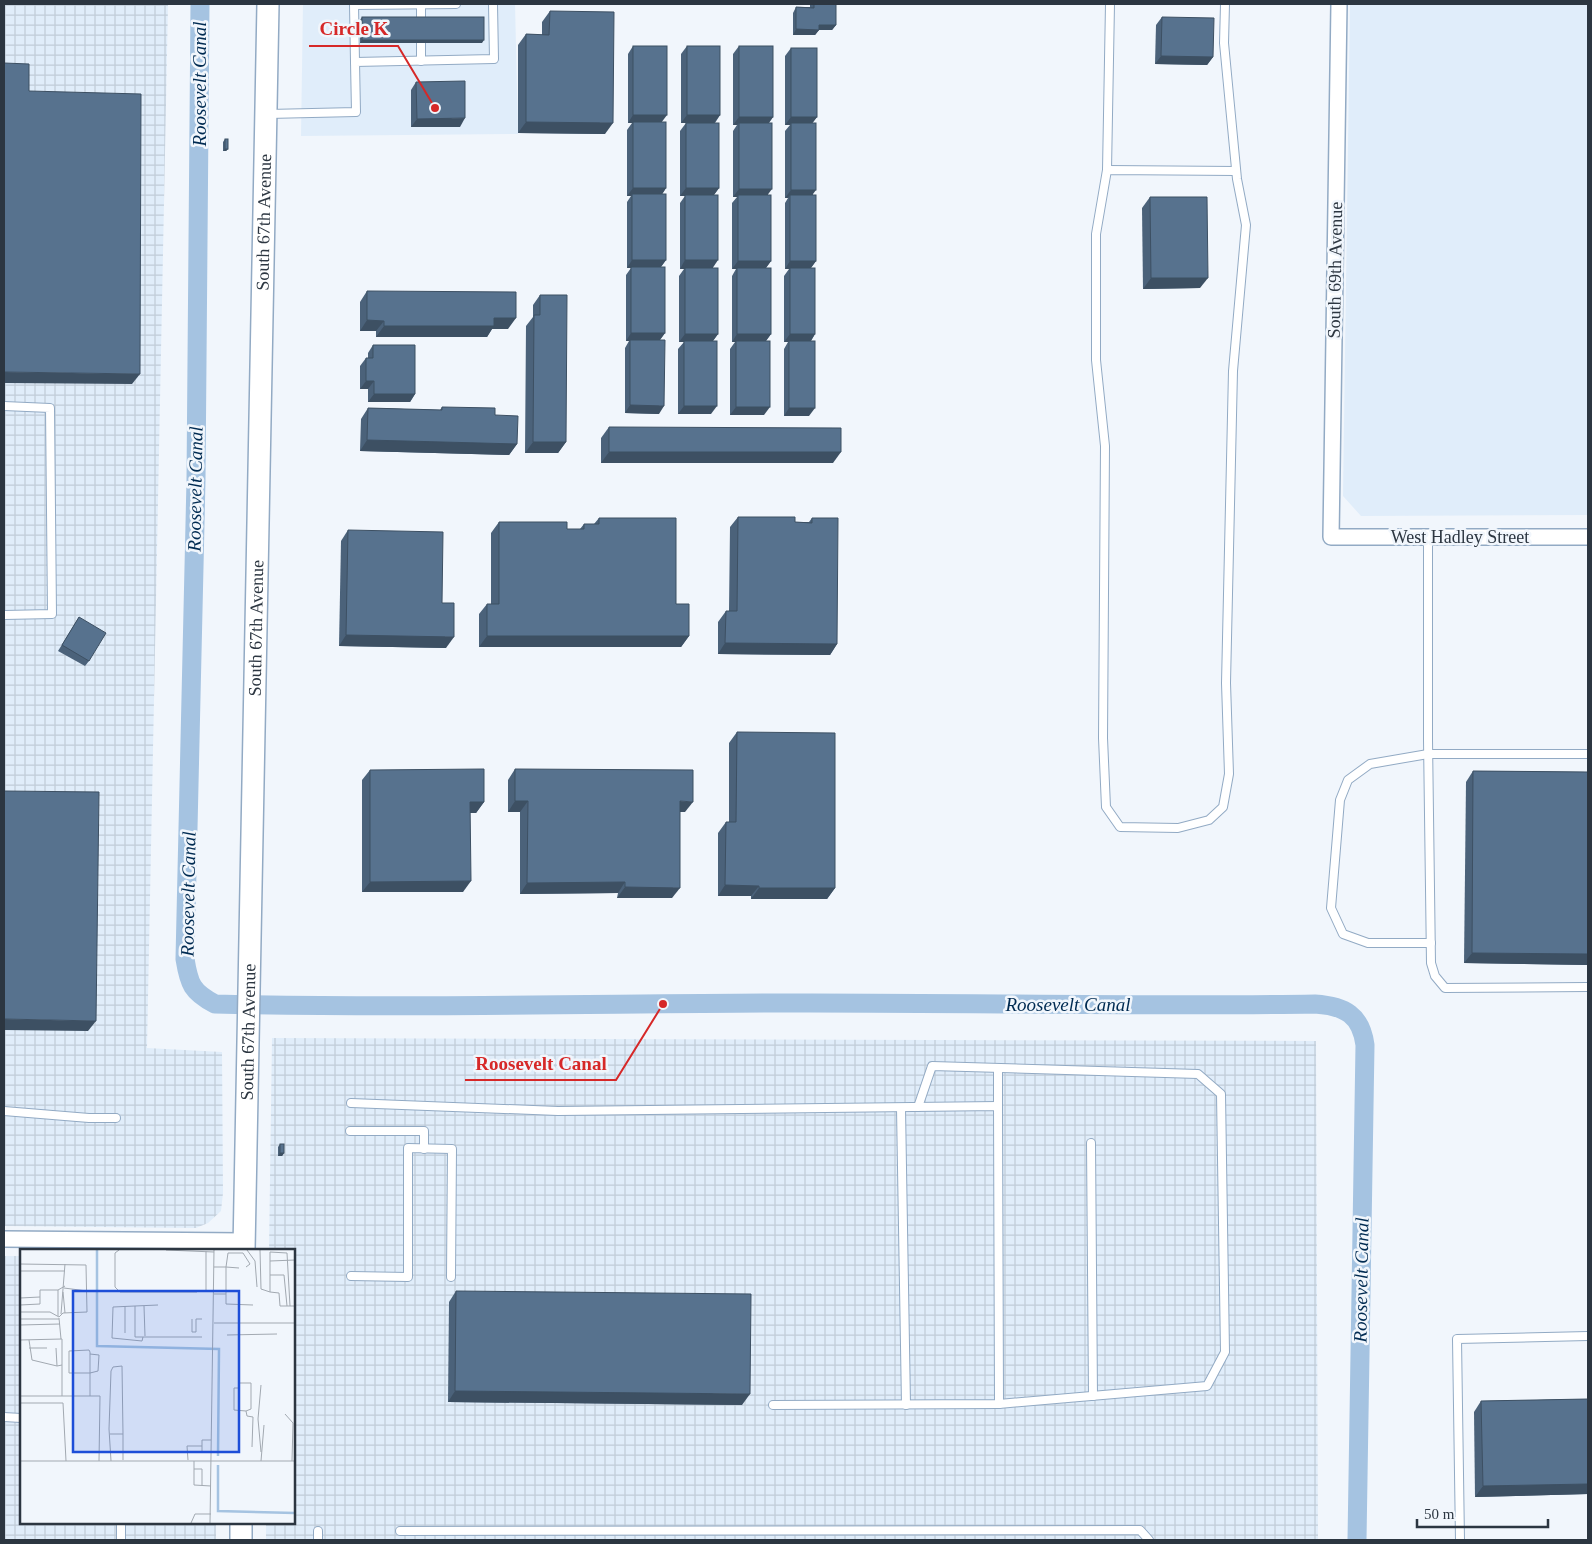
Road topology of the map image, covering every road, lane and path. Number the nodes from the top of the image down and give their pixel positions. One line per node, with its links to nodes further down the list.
1 (268, 4): 12 (main road, South 67th Avenue)
2 (421, 4): 3 (lane); 8 (lane); 11 (lane)
3 (456, 4)
4 (493, 4): 10 (lane)
5 (1110, 4): 13 (lane)
6 (1225, 4): 14 (lane)
7 (1339, 4): 17 (street, South 69th Avenue)
8 (421, 20)
9 (421, 43): 10 (lane)
10 (421, 61): 11 (lane)
11 (355, 62): 12 (lane)
12 (266, 114): 35 (main road, South 67th Avenue)
13 (1107, 170): 14 (lane); 14 (lane)
14 (1236, 171)
15 (4, 406): 19 (lane)
16 (1588, 536): 18 (street, West Hadley Street)
17 (1332, 537): 18 (street, West Hadley Street)
18 (1428, 538): 20 (lane)
19 (4, 615)
20 (1428, 754): 21 (lane); 22 (lane); 22 (lane)
21 (1588, 754)
22 (1431, 943): 23 (lane)
23 (1588, 987)
24 (998, 1068): 26 (lane); 27 (lane); 39 (lane)
25 (351, 1103): 28 (lane)
26 (998, 1106): 27 (lane); 40 (lane)
27 (918, 1107): 28 (lane)
28 (901, 1108): 42 (lane)
29 (4, 1111): 30 (lane)
30 (116, 1118)
31 (350, 1131): 33 (lane)
32 (1091, 1143): 39 (lane)
33 (424, 1149): 36 (lane); 37 (lane)
34 (4, 1239): 35 (street)
35 (244, 1245)
36 (351, 1276)
37 (451, 1277)
38 (1588, 1336): 53 (lane)
39 (1093, 1396): 40 (lane)
40 (999, 1404): 42 (lane)
41 (773, 1405): 42 (lane)
42 (906, 1405)
43 (4, 1417): 44 (lane)
44 (20, 1418)
45 (121, 1524): 49 (lane)
46 (241, 1524): 50 (main road)
47 (318, 1531): 51 (lane)
48 (400, 1531): 52 (lane)
49 (121, 1540)
50 (241, 1540)
51 (318, 1540)
52 (1149, 1540)
53 (1460, 1540)

